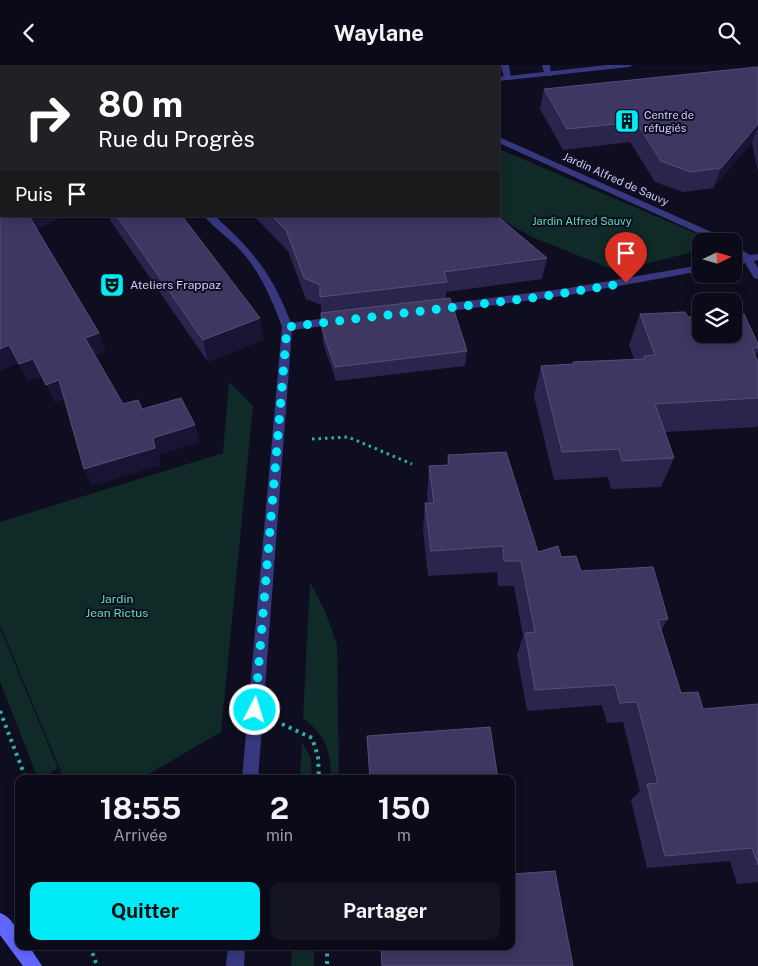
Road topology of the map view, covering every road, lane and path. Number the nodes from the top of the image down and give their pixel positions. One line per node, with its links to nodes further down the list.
1 (505, 65): 5 (street)
2 (546, 65): 4 (street)
3 (629, 65): 4 (street)
4 (548, 74): 5 (street)
5 (508, 78): 6 (street)
6 (500, 79)
7 (500, 140): 9 (street, Jardin Alfred de Sauvy)
8 (210, 217): 15 (street)
9 (706, 233)
10 (753, 258): 12 (street)
11 (692, 270): 13 (street)
12 (758, 276)
13 (427, 309)
14 (349, 319): 15 (street)
15 (287, 327): 18 (street)
16 (312, 439): 17 (path)
17 (412, 464)
18 (255, 710): 21 (street); 22 (path)
19 (0, 711): 20 (path)
20 (24, 775)
21 (250, 775)
22 (319, 775)
23 (0, 921): 24 (main road)
24 (15, 941)
25 (21, 950): 29 (main road)
26 (91, 950): 30 (path)
27 (237, 950): 31 (street)
28 (326, 950): 32 (path)
29 (33, 966)
30 (97, 966)
31 (236, 966)
32 (327, 966)

